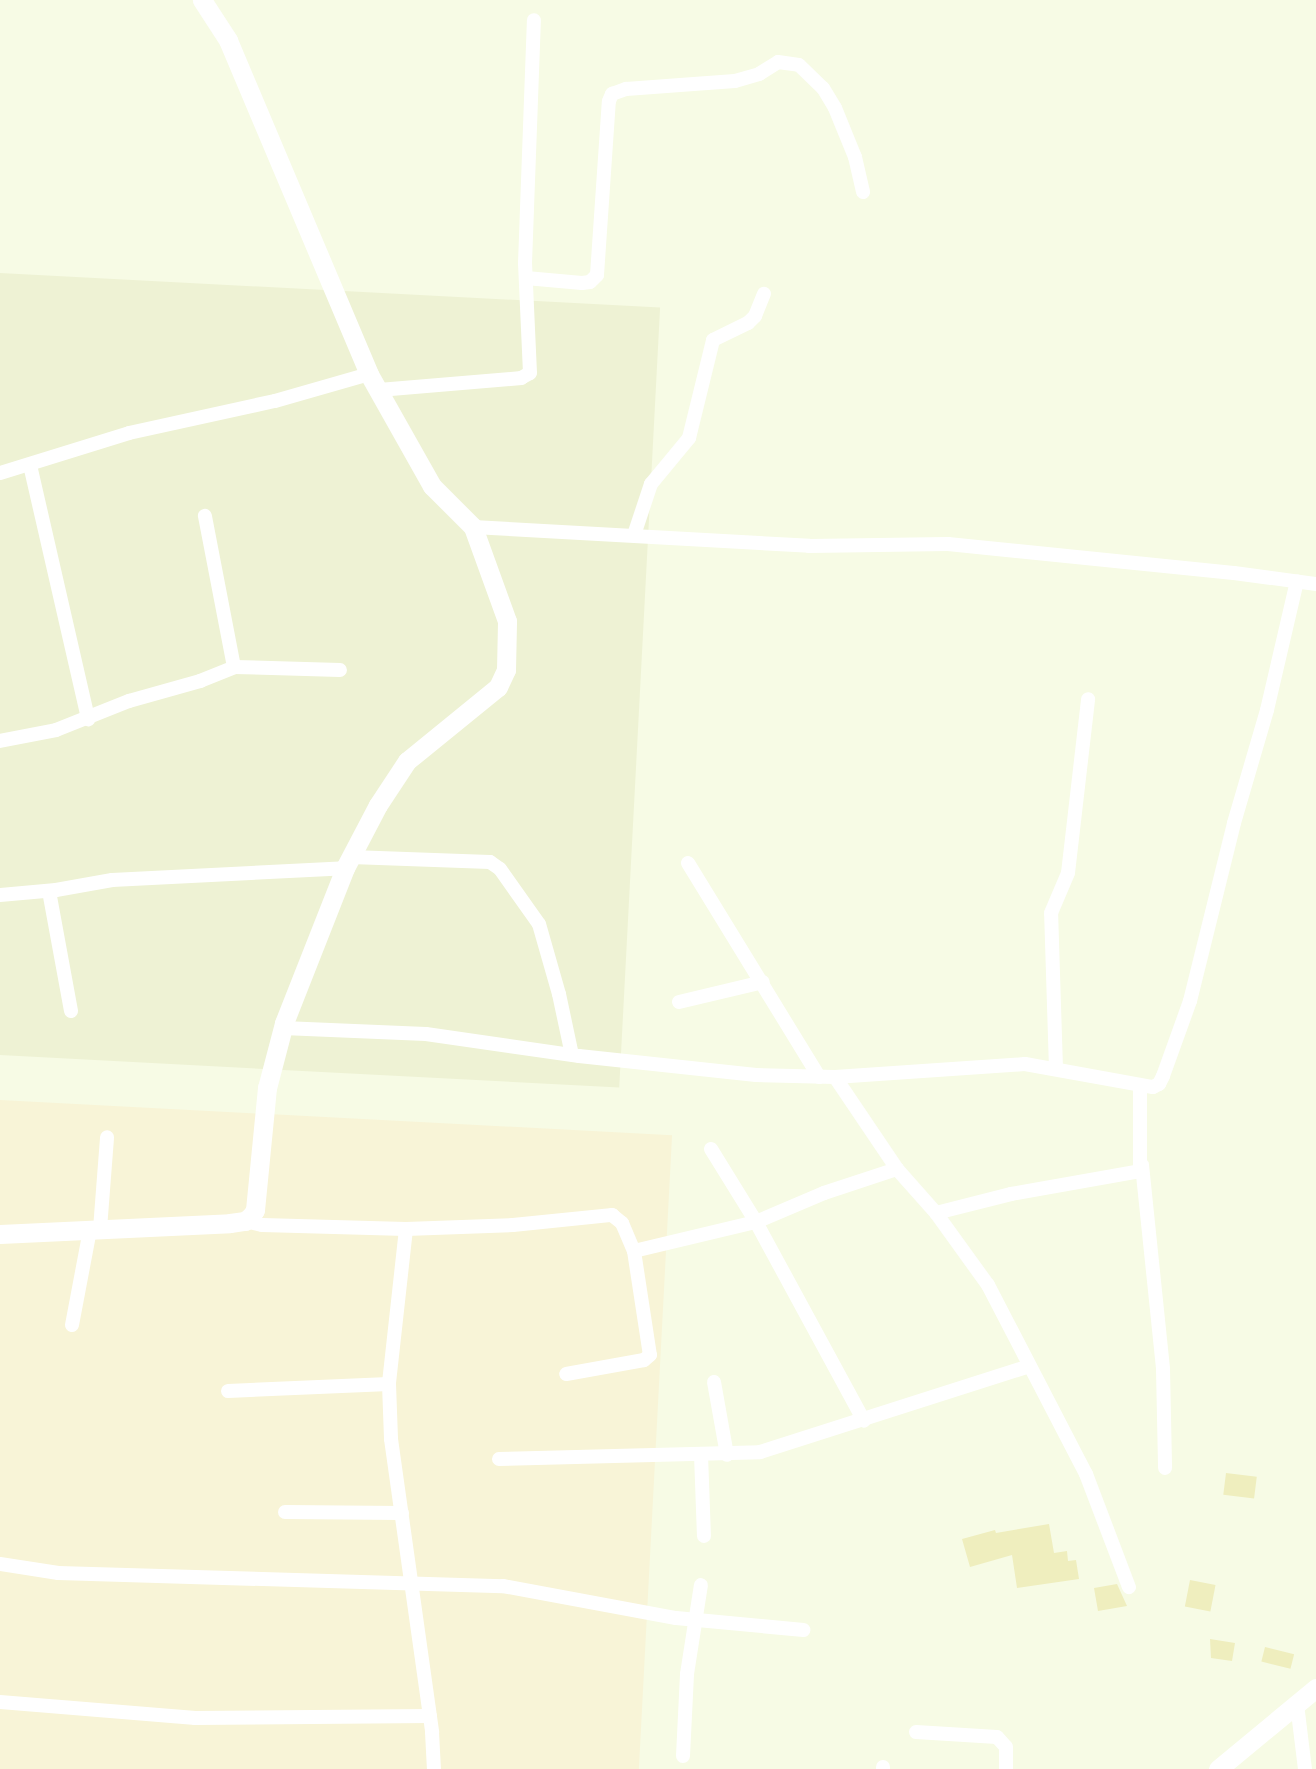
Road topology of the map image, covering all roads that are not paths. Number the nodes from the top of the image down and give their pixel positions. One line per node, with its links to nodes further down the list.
1 (202, 0): 6 (street)
2 (534, 20): 4 (street)
3 (863, 192): 4 (street)
4 (526, 278): 6 (street)
5 (764, 294): 11 (street)
6 (374, 382): 7 (street); 10 (street)
7 (30, 465): 8 (street); 17 (street)
8 (0, 473)
9 (205, 516): 14 (street)
10 (473, 527): 11 (street); 19 (street)
11 (634, 535): 12 (street)
12 (1297, 581): 13 (street); 31 (street)
13 (1316, 584)
14 (234, 667): 15 (street); 17 (street)
15 (340, 670)
16 (1088, 699): 28 (street)
17 (88, 719): 18 (street)
18 (0, 741)
19 (348, 863): 21 (street); 26 (street); 27 (street)
20 (688, 863): 23 (street)
21 (49, 891): 22 (street); 25 (street)
22 (0, 895)
23 (763, 982): 24 (street); 29 (street)
24 (679, 1002)
25 (71, 1011)
26 (283, 1028): 27 (street); 37 (street)
27 (572, 1055): 29 (street)
28 (1056, 1069): 30 (street); 31 (street)
29 (819, 1077): 30 (street)
30 (835, 1077): 35 (street)
31 (1140, 1086): 34 (street)
32 (107, 1137): 40 (street)
33 (710, 1149): 38 (street)
34 (1142, 1165): 36 (street); 53 (street)
35 (897, 1169): 36 (street); 38 (street)
36 (936, 1213): 44 (street)
37 (245, 1221): 39 (street); 40 (street)
38 (756, 1222): 42 (street); 49 (street)
39 (406, 1228): 42 (street); 47 (street)
40 (95, 1229): 41 (street); 43 (street)
41 (0, 1234)
42 (634, 1251): 45 (street)
43 (72, 1325)
44 (1030, 1366): 49 (street); 60 (street)
45 (566, 1374)
46 (714, 1382): 51 (street)
47 (388, 1384): 48 (street); 55 (street)
48 (228, 1391)
49 (864, 1421): 51 (street)
50 (701, 1455): 51 (street); 52 (street); 56 (street)
51 (727, 1455)
52 (499, 1459)
53 (1165, 1468)
54 (285, 1512): 55 (street)
55 (402, 1513): 58 (street)
56 (704, 1536)
57 (0, 1564): 58 (street)
58 (412, 1584): 61 (street); 66 (street)
59 (701, 1585): 61 (street)
60 (1129, 1587)
61 (696, 1620): 62 (street); 68 (street)
62 (803, 1630)
63 (1316, 1688): 65 (street)
64 (0, 1702): 66 (street)
65 (1297, 1704): 71 (street); 72 (street)
66 (430, 1716): 69 (street)
67 (916, 1732): 70 (street)
68 (683, 1756)
69 (434, 1769)
70 (1006, 1769)
71 (1218, 1769)
72 (1305, 1769)

